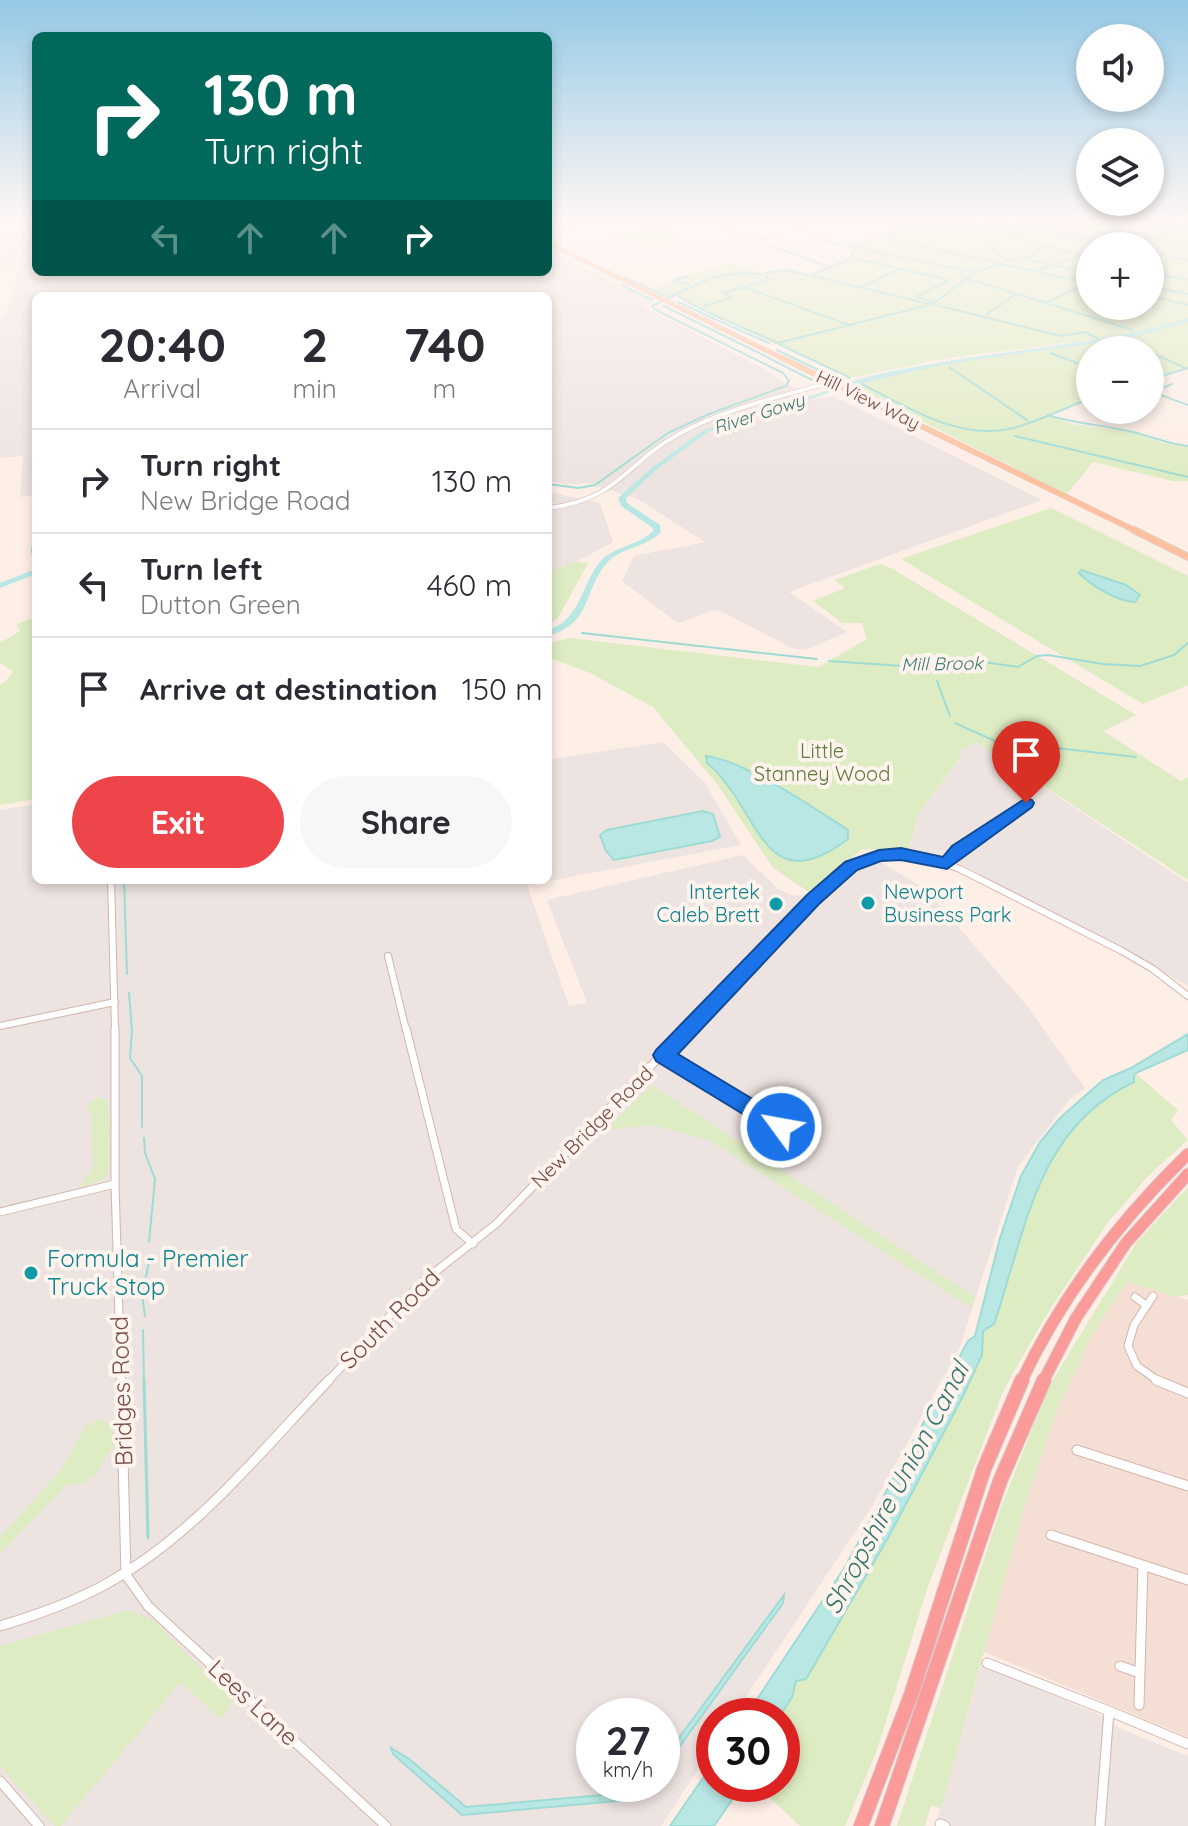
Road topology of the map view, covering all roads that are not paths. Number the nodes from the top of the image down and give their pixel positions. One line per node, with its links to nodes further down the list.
1 (676, 306): 2 (main road, Hill View Way)
2 (831, 382): 3 (street); 6 (main road, Hill View Way)
3 (713, 418): 4 (street); 5 (street)
4 (736, 431)
5 (552, 508)
6 (1188, 557)
7 (1026, 803): 8 (street)
8 (947, 864): 11 (street, New Bridge Road); 14 (street, New Bridge Road)
9 (111, 884): 12 (street, Bridges Road)
10 (388, 956): 20 (street)
11 (1188, 996)
12 (115, 1002): 13 (street); 18 (street, Bridges Road)
13 (0, 1026)
14 (664, 1055): 15 (street); 20 (street, New Bridge Road)
15 (781, 1127)
16 (1188, 1154): 41 (highway)
17 (1188, 1174): 42 (highway)
18 (115, 1184): 19 (street); 29 (street, Bridges Road)
19 (0, 1212)
20 (473, 1244): 29 (street, South Road)
21 (1153, 1296): 23 (street)
22 (1135, 1297): 23 (street)
23 (1147, 1306): 24 (street)
24 (1188, 1393)
25 (1077, 1450): 26 (street)
26 (1188, 1486)
27 (1051, 1535): 28 (street)
28 (1143, 1566): 30 (street); 34 (street)
29 (126, 1575): 31 (street); 40 (street, Lees Lane)
30 (1188, 1580)
31 (0, 1626)
32 (987, 1663): 36 (street)
33 (1120, 1666): 34 (street)
34 (1140, 1673): 35 (street)
35 (1139, 1705)
36 (1109, 1711): 37 (street); 43 (street)
37 (1188, 1744)
38 (0, 1781): 39 (street)
39 (39, 1826)
40 (386, 1826)
41 (861, 1826)
42 (882, 1826)
43 (1100, 1826)

